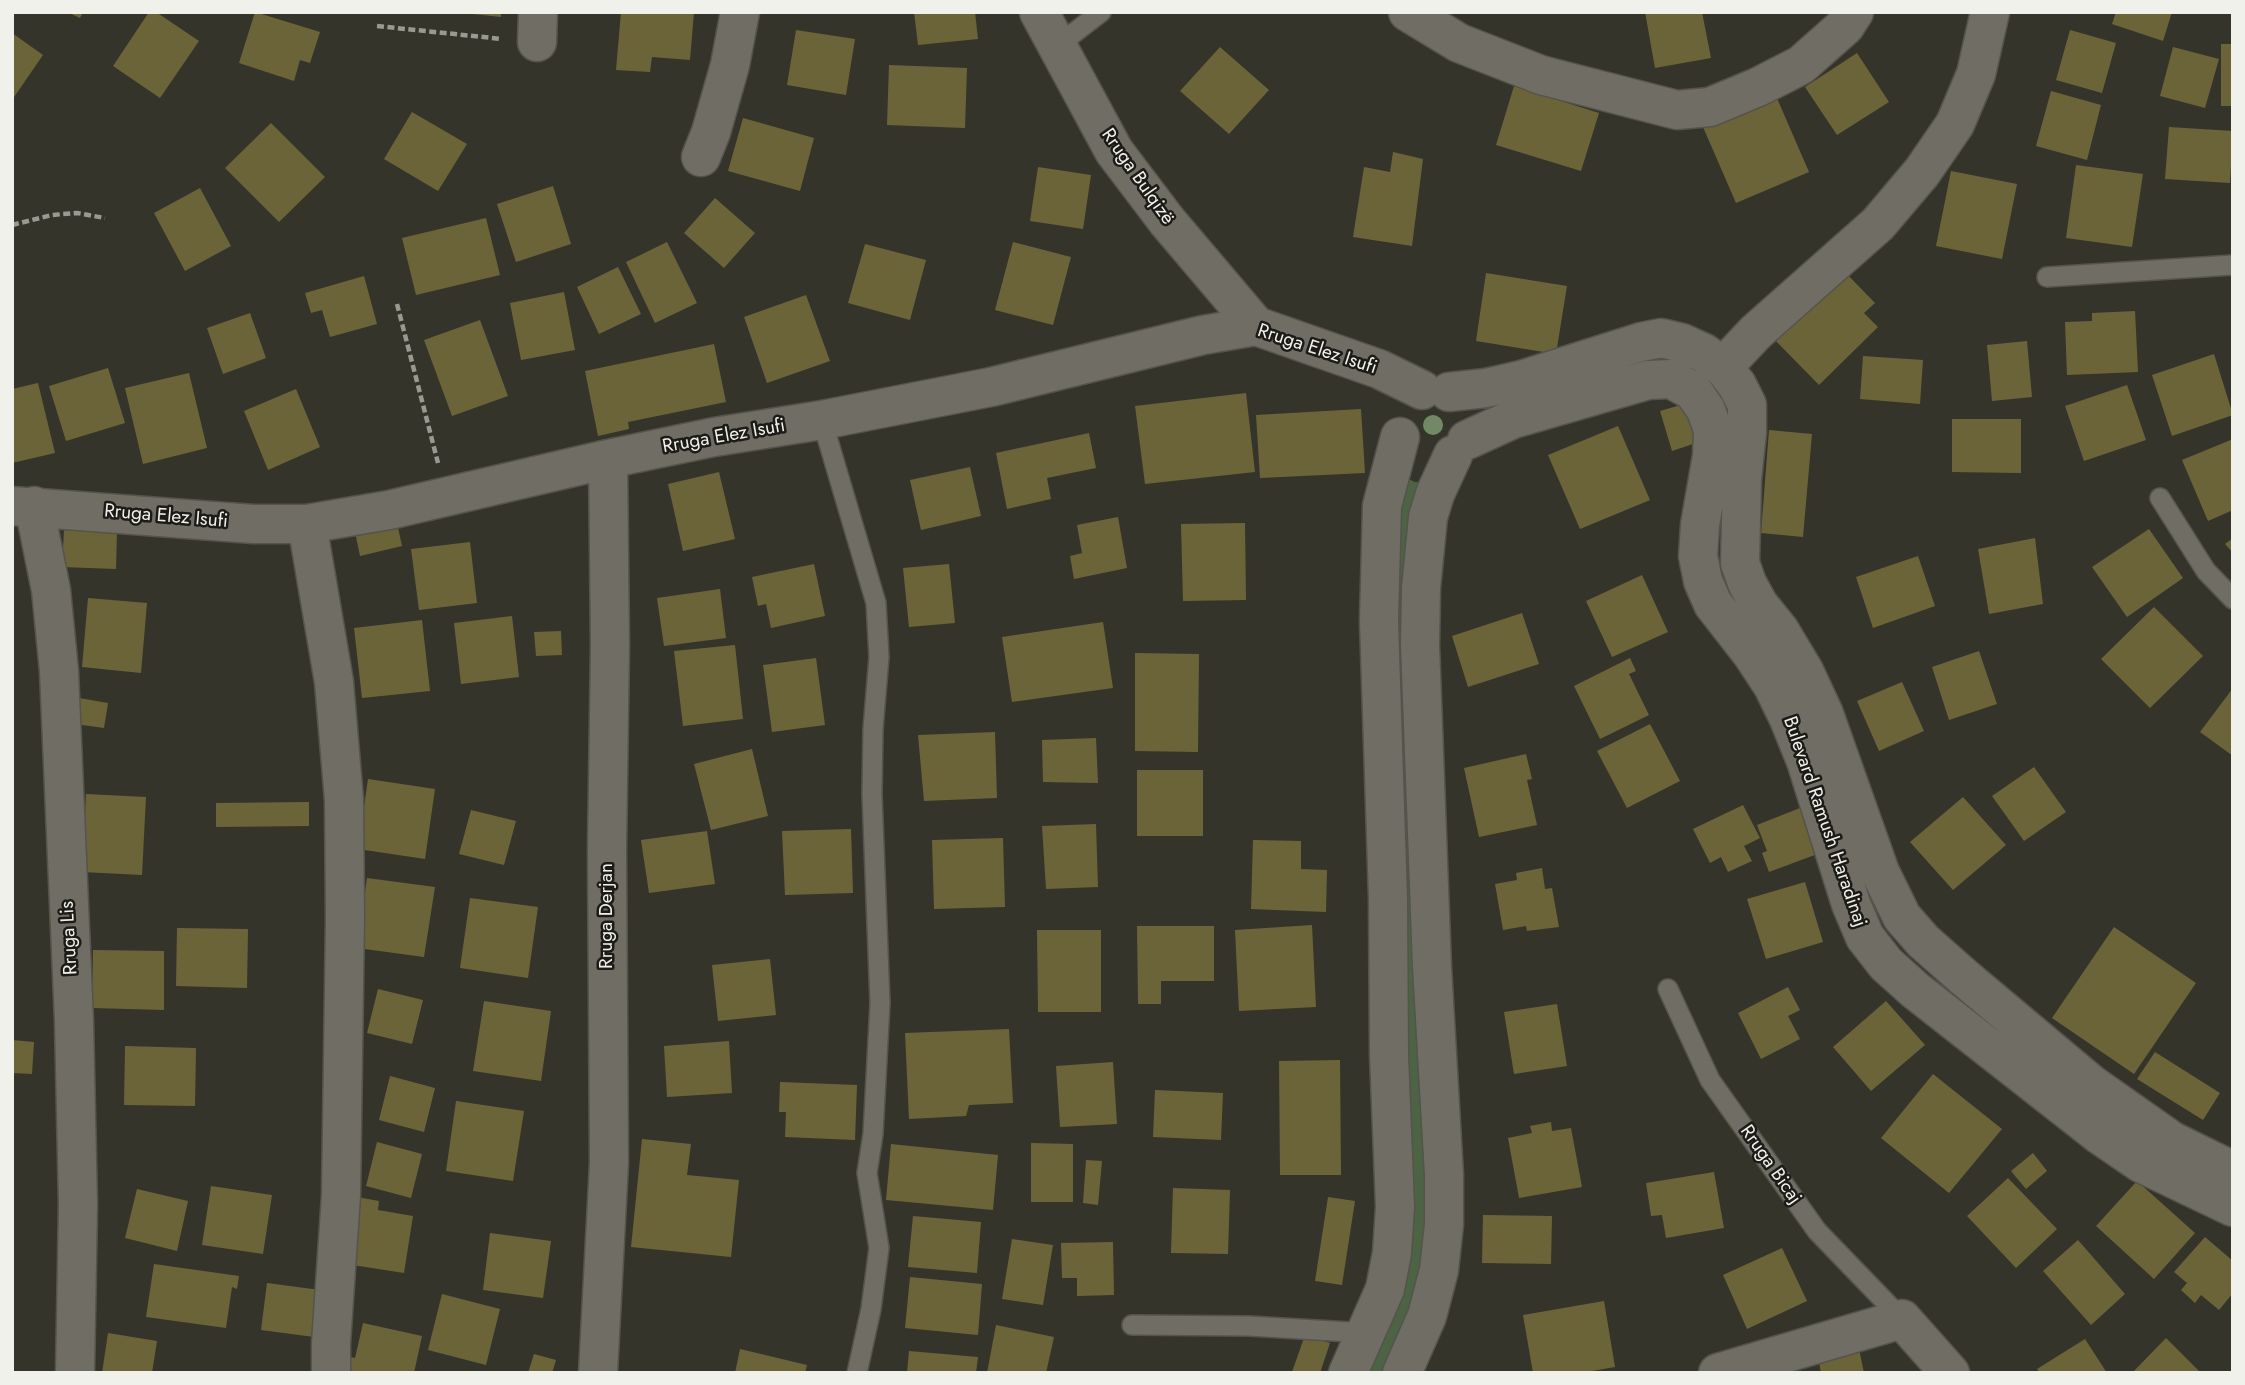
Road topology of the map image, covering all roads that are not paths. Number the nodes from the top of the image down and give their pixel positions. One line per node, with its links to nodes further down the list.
1 (740, 12): 8 (street)
2 (1040, 12): 7 (street, Rruga Bulqizë)
3 (1101, 12): 7 (lane)
4 (1408, 12): 5 (street)
5 (1854, 12)
6 (1990, 12): 12 (street)
7 (1057, 46): 11 (street, Rruga Bulqizë)
8 (701, 157)
9 (2233, 265): 10 (lane)
10 (2047, 277)
11 (1256, 326): 13 (street, Rruga Elez Isufi); 14 (street, Rruga Elez Isufi)
12 (1723, 367): 13 (street); 23 (street, Bulevard Ramush Haradinaj)
13 (1435, 391): 15 (street); 16 (street)
14 (822, 420): 17 (street, Rruga Elez Isufi); 31 (lane)
15 (1400, 437): 16 (street, Bulevard Ramush Haradinaj); 27 (street)
16 (1460, 447): 24 (street, Bulevard Ramush Haradinaj); 33 (street)
17 (608, 459): 20 (street, Rruga Elez Isufi); 30 (street, Rruga Derjan)
18 (2160, 498): 21 (lane)
19 (23, 506): 20 (street, Rruga Elez Isufi); 28 (street, Rruga Lis)
20 (307, 524): 29 (street)
21 (2233, 599)
22 (1668, 989): 25 (lane, Rruga Bicaj)
23 (2233, 1171)
24 (2233, 1207)
25 (1902, 1319): 34 (street); 35 (street, Rruga Bicaj)
26 (1132, 1325): 27 (lane)
27 (1367, 1333): 32 (street)
28 (75, 1373)
29 (331, 1373)
30 (598, 1373)
31 (857, 1373)
32 (1348, 1373)
33 (1402, 1373)
34 (1718, 1373)
35 (1950, 1373)

